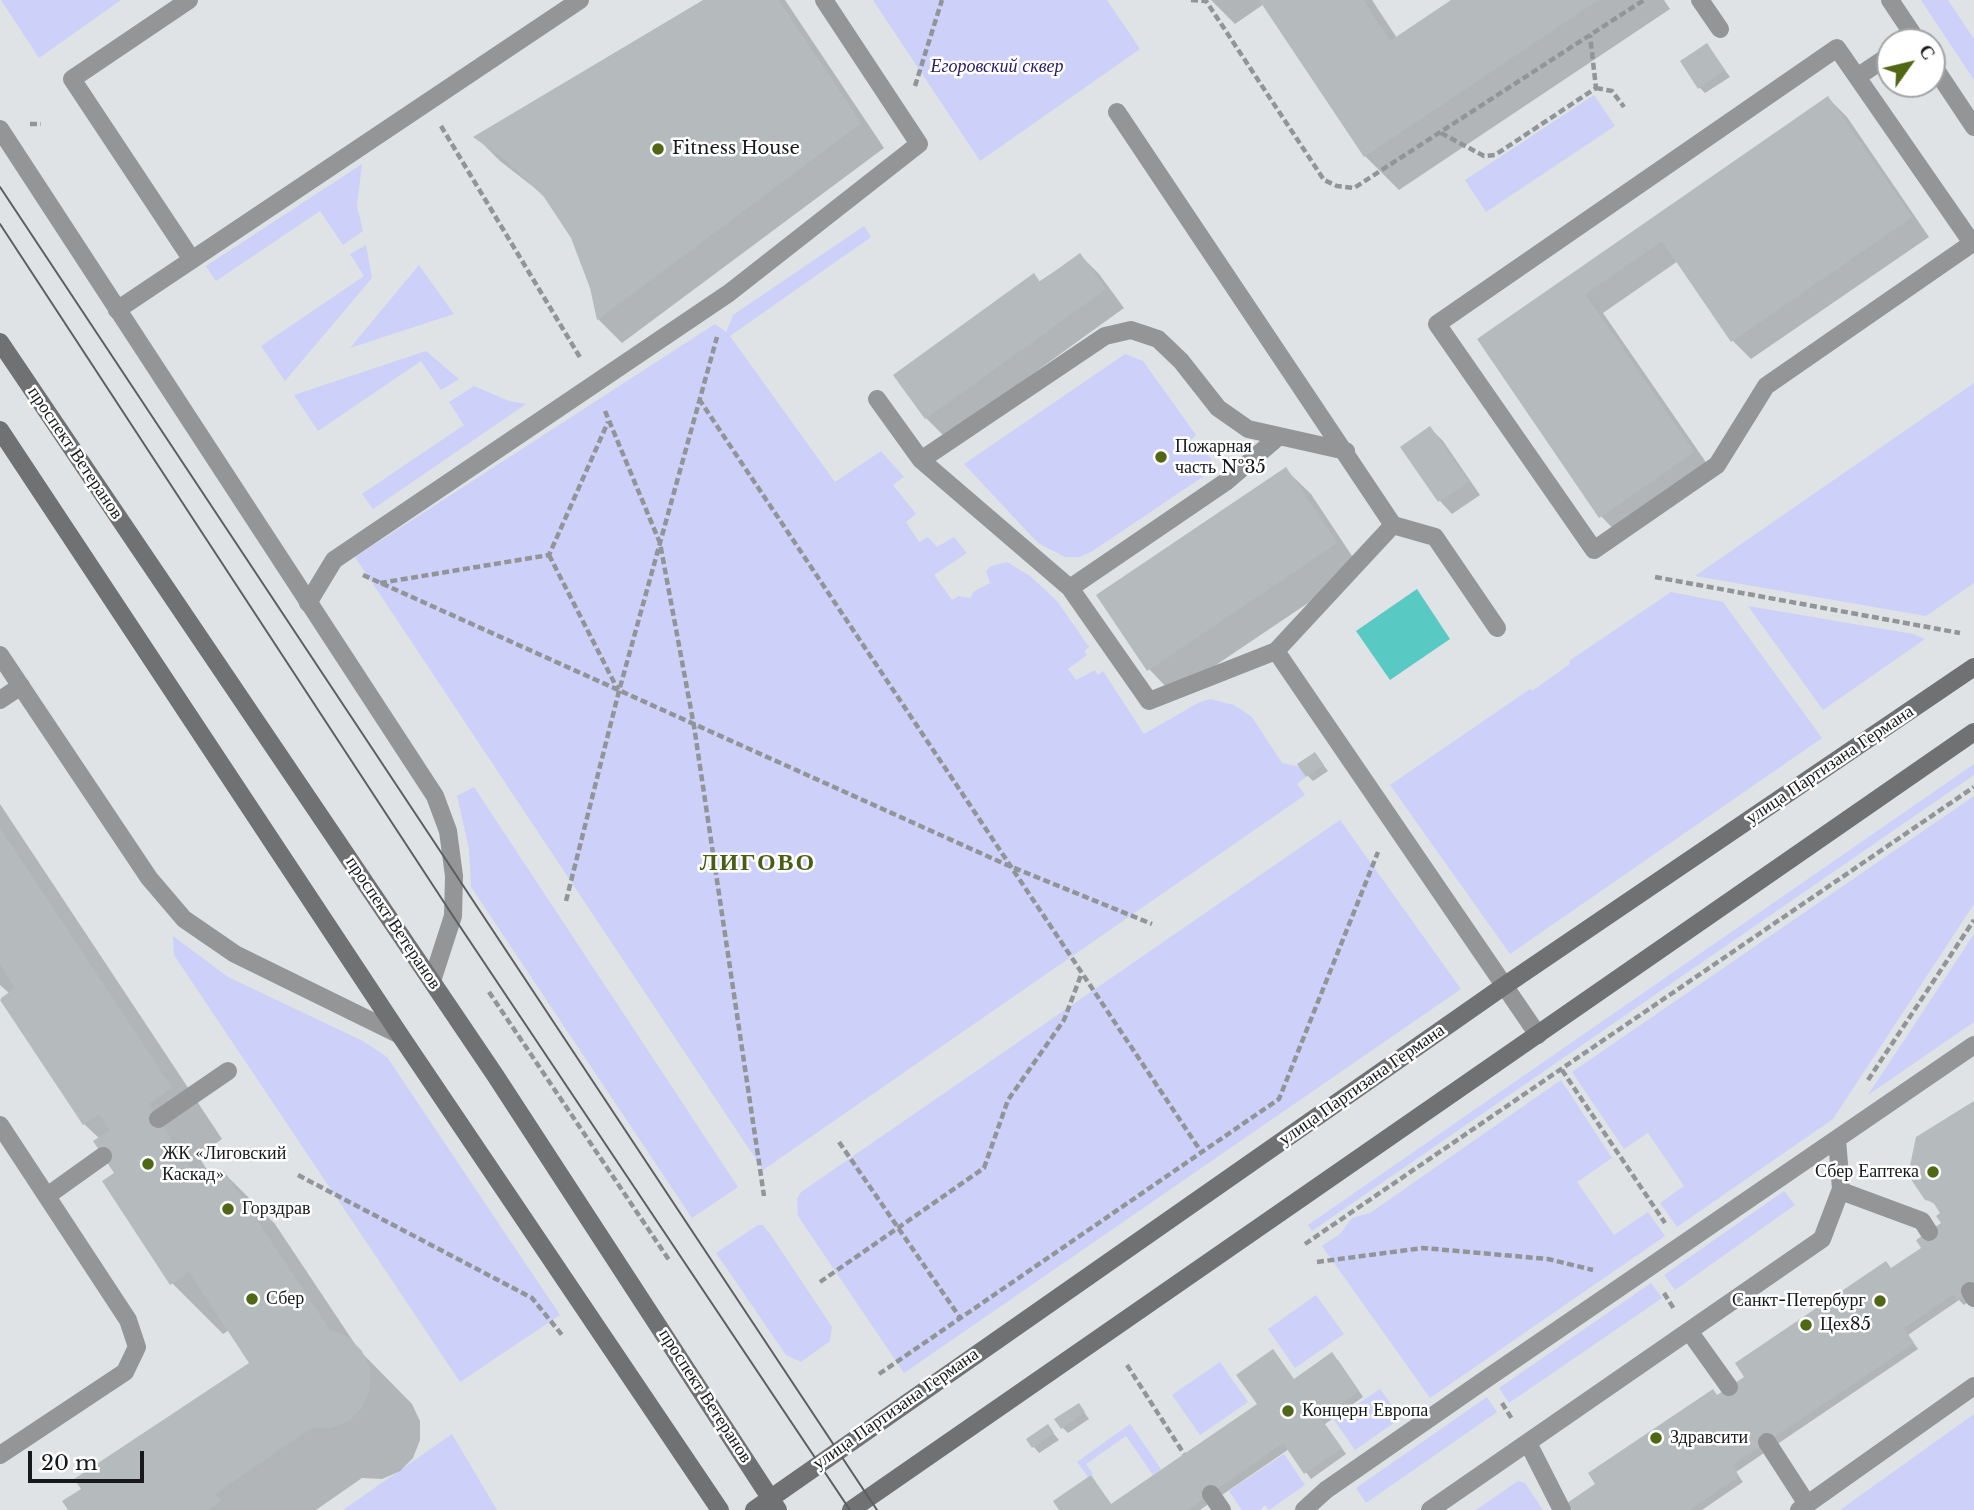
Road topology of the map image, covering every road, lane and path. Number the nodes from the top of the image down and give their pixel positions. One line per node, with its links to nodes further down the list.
1 (189, 0): 24 (street)
2 (580, 0): 16 (street)
3 (824, 0): 19 (street)
4 (942, 0): 19 (path)
5 (1191, 0): 22 (path)
6 (1644, 0): 11 (path)
7 (1700, 0): 10 (street)
8 (1890, 0): 9 (street)
9 (1906, 28)
10 (1720, 29)
11 (1591, 35): 15 (path); 22 (path)
12 (1876, 64): 13 (street)
13 (1857, 77): 23 (street); 23 (street)
14 (1946, 85): 20 (street)
15 (1596, 88): 17 (path); 22 (path)
16 (427, 101): 24 (street); 28 (path)
17 (1624, 107)
18 (1117, 112): 34 (street)
19 (904, 121): 25 (street)
20 (1974, 127)
21 (0, 130): 26 (street)
22 (1441, 133)
23 (1973, 243)
24 (192, 260): 26 (street)
25 (729, 293): 28 (street); 29 (path)
26 (117, 310): 43 (street)
27 (0, 342): 61 (main road, проспект Ветеранов)
28 (596, 384): 31 (path); 39 (street)
29 (699, 399): 37 (path); 56 (path)
30 (877, 399): 35 (street)
31 (608, 421): 37 (path); 38 (path)
32 (0, 430): 64 (main road)
33 (1277, 438): 34 (street); 35 (street); 42 (street)
34 (1346, 451): 36 (street)
35 (921, 460): 42 (street)
36 (1393, 525): 44 (street); 46 (street)
37 (660, 543): 50 (path); 52 (path)
38 (549, 555): 41 (path); 50 (path)
39 (334, 560): 41 (path); 43 (street)
40 (1655, 577): 45 (path)
41 (379, 583): 50 (path)
42 (1070, 588): 46 (street)
43 (308, 603): 61 (street)
44 (1497, 628)
45 (1960, 633)
46 (1276, 651): 62 (street)
47 (0, 655): 49 (street)
48 (1974, 667): 62 (main road, улица Партизана Германа)
49 (21, 686): 51 (street); 64 (street)
50 (618, 691): 52 (path); 57 (path)
51 (0, 700)
52 (694, 726): 56 (path); 79 (path)
53 (1974, 732): 65 (main road)
54 (1974, 787): 67 (path)
55 (1375, 858): 74 (path)
56 (1007, 865): 59 (path); 60 (path)
57 (566, 901)
58 (1974, 920): 69 (path)
59 (1152, 924)
60 (1081, 975): 74 (path); 80 (path)
61 (432, 981): 102 (main road, проспект Ветеранов)
62 (1504, 986): 65 (street); 102 (main road, улица Партизана Германа)
63 (489, 992): 84 (path)
64 (400, 1035): 104 (main road)
65 (1538, 1035): 106 (main road)
66 (1974, 1045): 72 (street)
67 (1562, 1070): 81 (path); 83 (path)
68 (228, 1071): 70 (street)
69 (1865, 1085)
70 (158, 1119)
71 (0, 1125): 78 (street)
72 (1837, 1139): 77 (street); 86 (street)
73 (839, 1142): 80 (path)
74 (1202, 1153): 89 (path)
75 (103, 1156): 78 (street)
76 (298, 1175): 91 (path)
77 (1841, 1191): 82 (street); 90 (street)
78 (47, 1195): 100 (street)
79 (764, 1196)
80 (898, 1228): 88 (path); 89 (path)
81 (1671, 1232)
82 (1929, 1232)
83 (1305, 1244)
84 (668, 1260)
85 (1317, 1262): 87 (path)
86 (1648, 1269): 87 (street); 90 (path)
87 (1632, 1279): 94 (street)
88 (820, 1282)
89 (961, 1319): 93 (path)
90 (1689, 1331): 96 (street); 98 (street)
91 (562, 1335)
92 (1127, 1366): 99 (path)
93 (880, 1374)
94 (1486, 1379): 98 (path); 108 (street)
95 (1974, 1386): 103 (street)
96 (1729, 1387)
97 (1767, 1442): 103 (street)
98 (1528, 1443): 109 (street); 110 (street)
99 (1184, 1454)
100 (0, 1455)
101 (1211, 1494): 107 (street)
102 (774, 1504): 105 (main road, улица Партизана Германа)
103 (1803, 1507)
104 (720, 1510)
105 (754, 1510)
106 (851, 1510)
107 (1222, 1510)
108 (1304, 1510)
109 (1430, 1510)
110 (1562, 1510)

